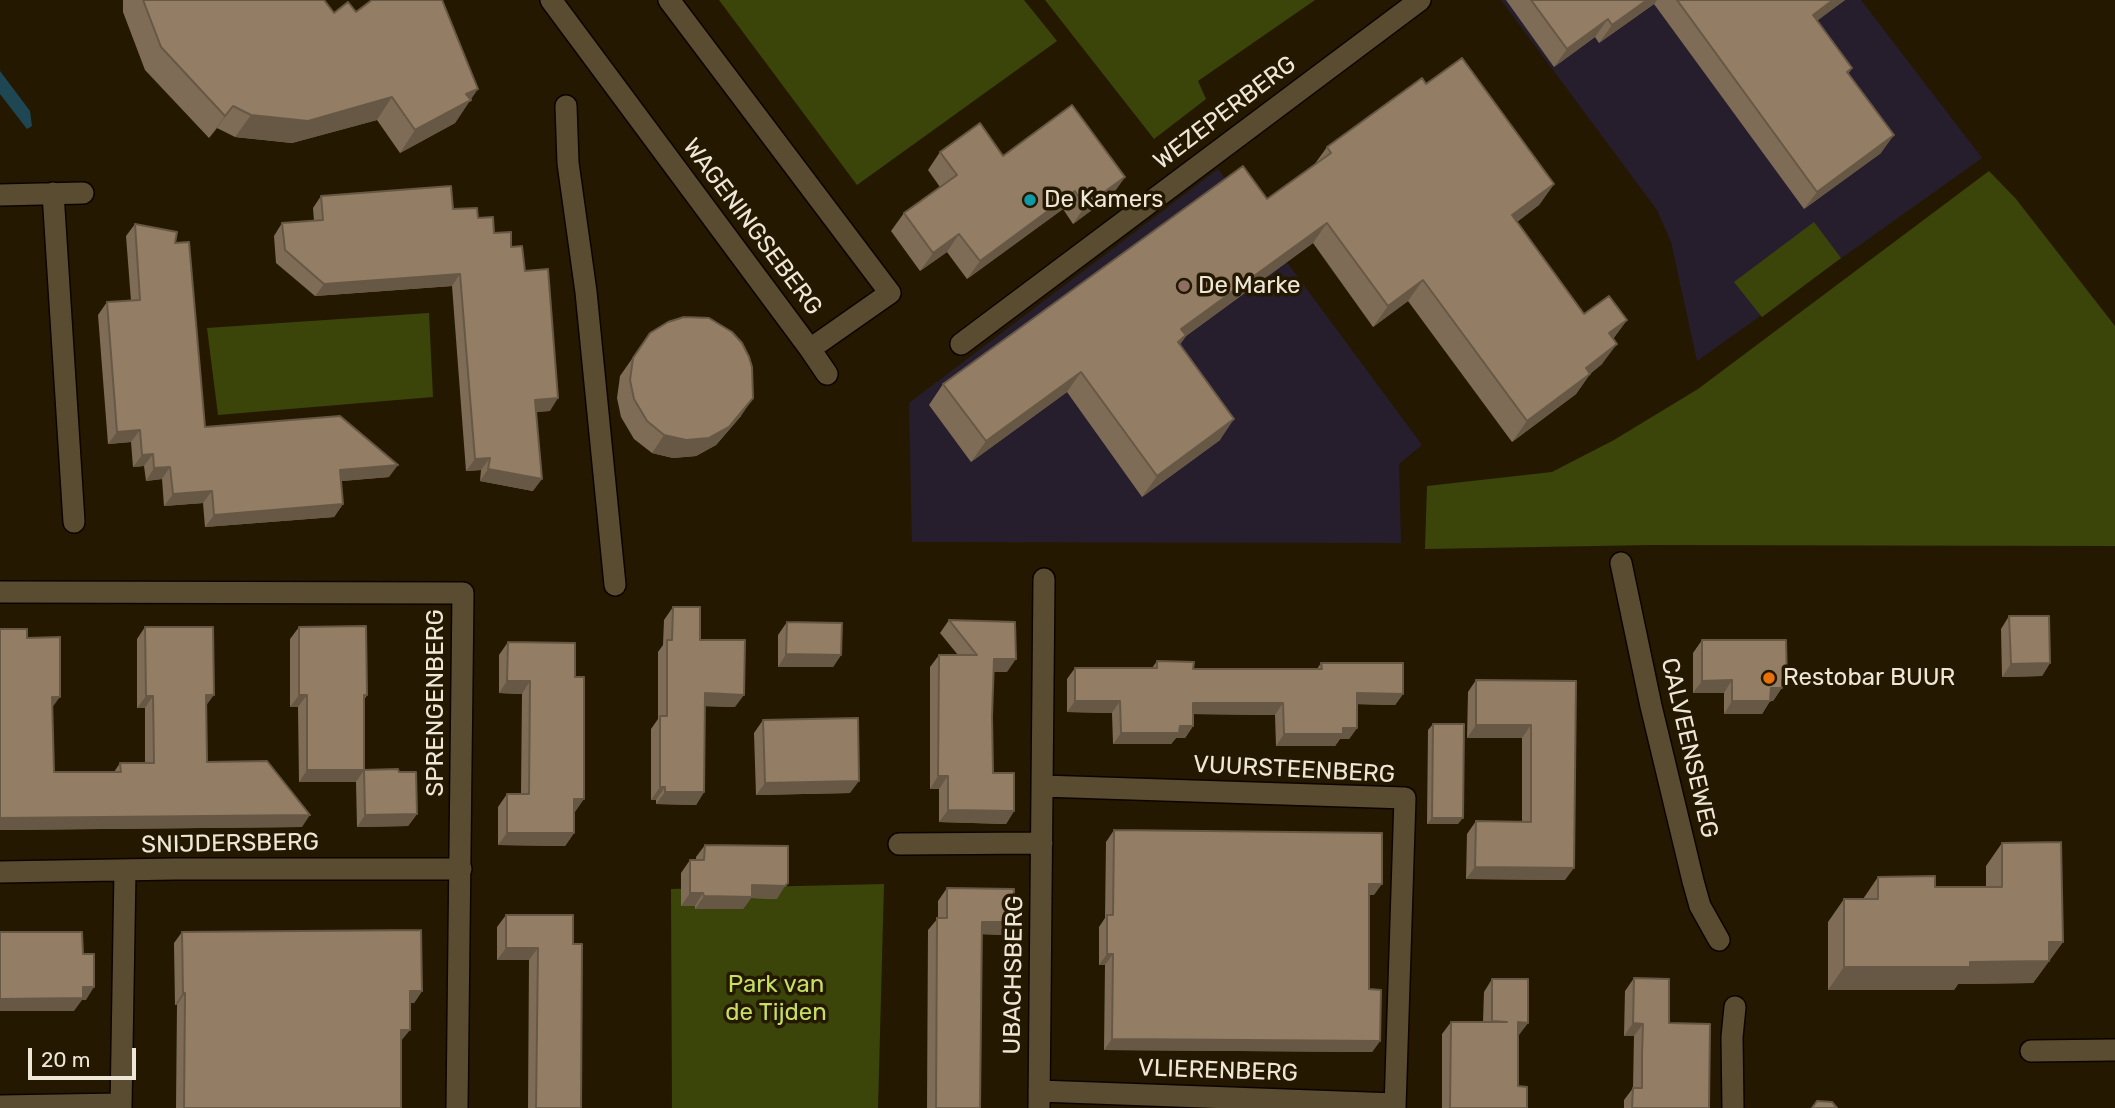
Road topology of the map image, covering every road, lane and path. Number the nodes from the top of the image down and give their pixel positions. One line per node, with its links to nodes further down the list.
1 (551, 0): 9 (street, WAGENINGSEBERG)
2 (669, 0): 9 (street, WAGENINGSEBERG)
3 (1420, 0): 8 (street, WEZEPERBERG)
4 (566, 106): 14 (street)
5 (53, 193): 6 (street); 7 (street); 11 (street)
6 (83, 193)
7 (0, 195)
8 (961, 344)
9 (810, 349): 10 (street)
10 (827, 374)
11 (74, 522)
12 (1621, 564): 22 (street, CALVEENSEWEG)
13 (1044, 579): 16 (street, UBACHSBERG)
14 (615, 585)
15 (0, 592): 19 (street, SPRENGENBERG)
16 (1042, 786): 17 (street, UBACHSBERG); 29 (street, VUURSTEENBERG)
17 (1042, 843): 18 (street); 26 (street, UBACHSBERG)
18 (899, 844)
19 (461, 869): 20 (street, SNIJDERSBERG); 30 (street, SPRENGENBERG)
20 (125, 871): 21 (street, SNIJDERSBERG); 28 (street)
21 (0, 872)
22 (1718, 940)
23 (1735, 1007): 31 (street)
24 (2115, 1050): 25 (street)
25 (2031, 1051)
26 (1039, 1100): 29 (street, VLIERENBERG)
27 (0, 1106): 28 (street)
28 (121, 1106)
29 (1395, 1106)
30 (457, 1108)
31 (1733, 1108)

